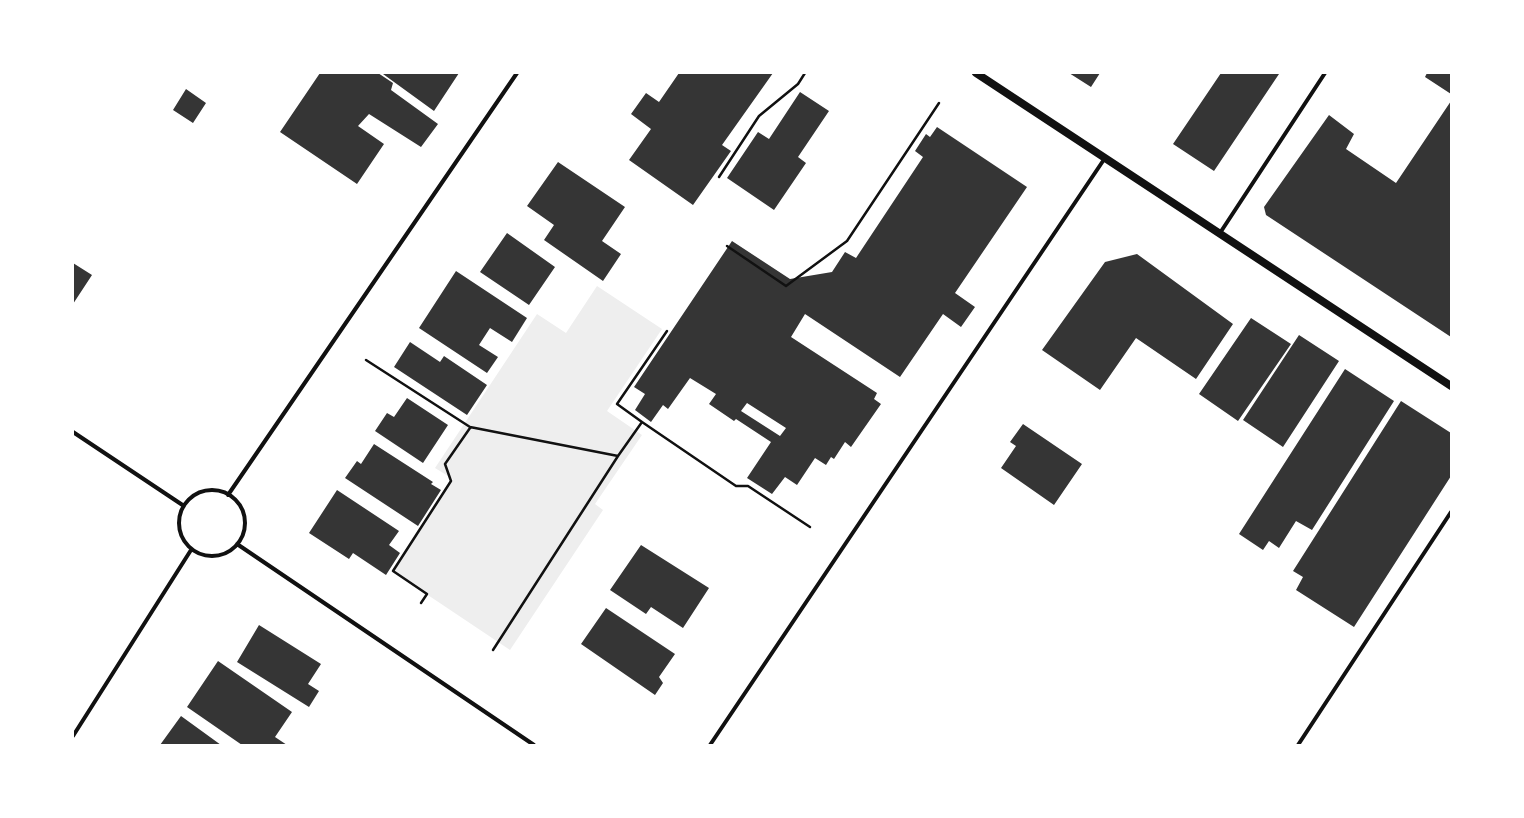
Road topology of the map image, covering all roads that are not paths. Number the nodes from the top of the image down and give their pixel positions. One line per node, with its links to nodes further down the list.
1 (517, 73): 8 (street)
2 (976, 73): 4 (main road)
3 (1325, 73): 5 (street)
4 (1106, 158): 5 (main road); 15 (street)
5 (1220, 233): 6 (main road)
6 (1451, 386)
7 (73, 432): 9 (street)
8 (228, 495): 9 (street); 11 (street)
9 (184, 506): 12 (street)
10 (1451, 512): 16 (street)
11 (237, 544): 12 (street); 14 (street)
12 (191, 550): 13 (street)
13 (73, 736)
14 (534, 745)
15 (710, 745)
16 (1298, 745)

